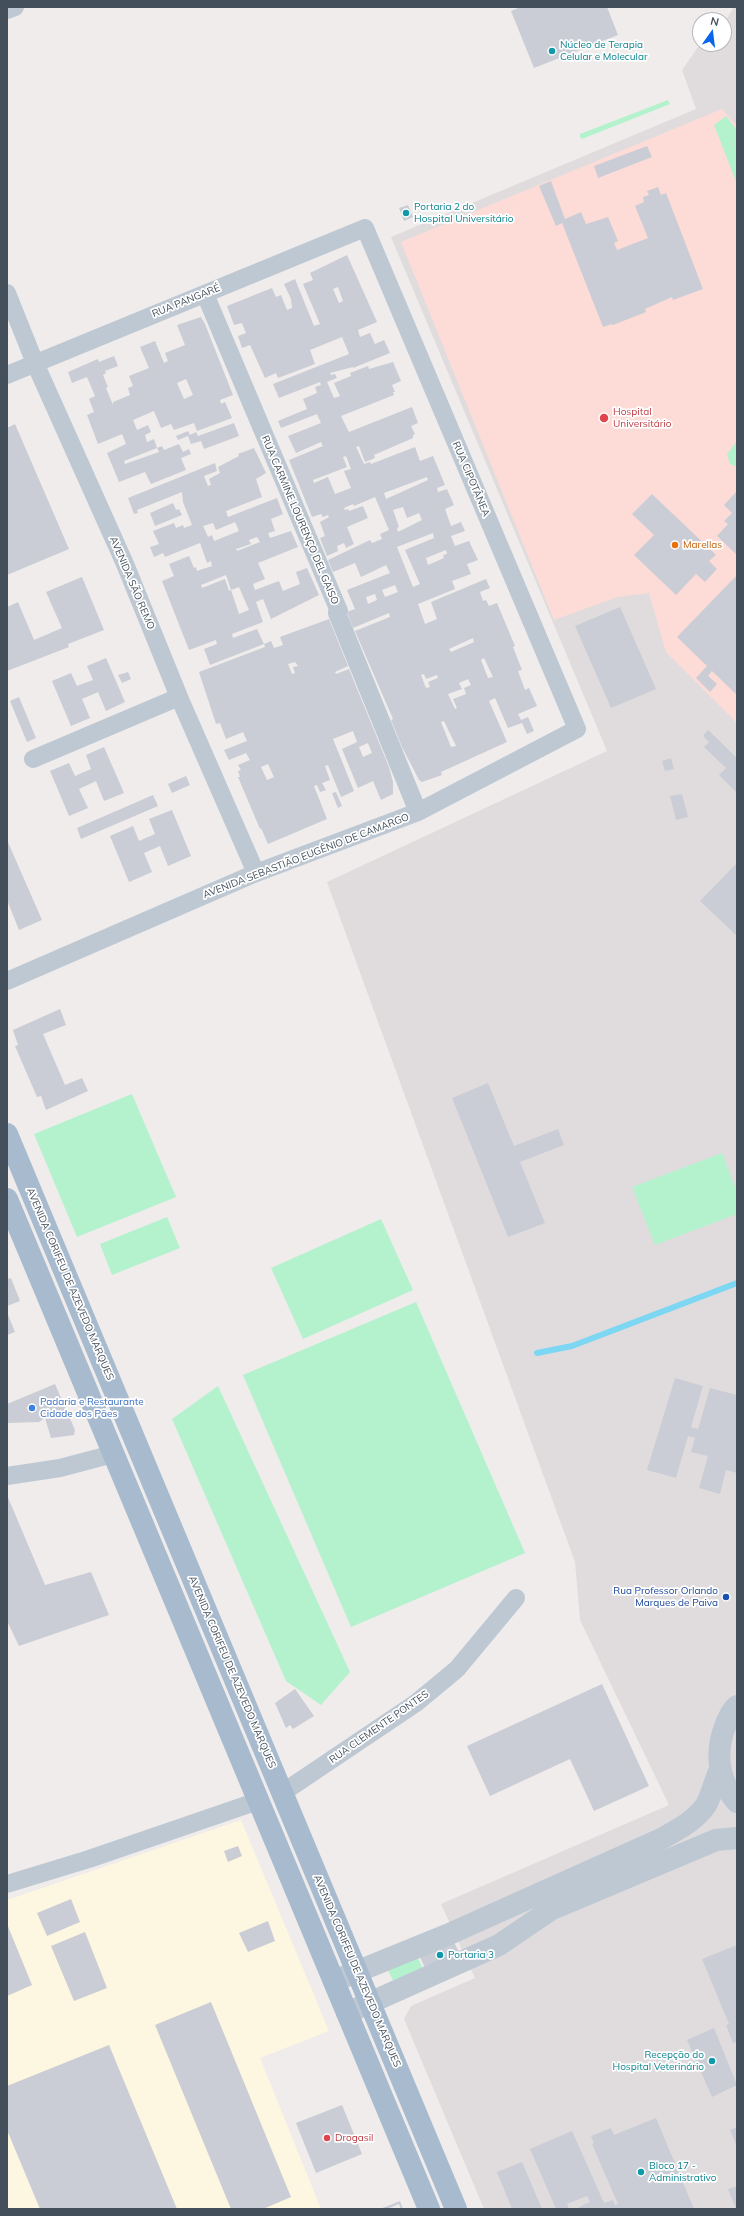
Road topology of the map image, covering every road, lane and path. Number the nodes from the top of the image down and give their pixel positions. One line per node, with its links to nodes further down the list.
1 (15, 7): 2 (street)
2 (7, 10)
3 (365, 228): 5 (street, RUA PANGARÉ); 9 (street, RUA CIPOTÂNEA)
4 (7, 293): 6 (street, AVENIDA SÃO REMO)
5 (205, 294): 6 (street, RUA PANGARÉ); 11 (street, RUA CARMINE LOURENÇO DEL GAISO)
6 (35, 363): 7 (street, RUA PANGARÉ); 8 (street, AVENIDA SÃO REMO)
7 (7, 375)
8 (179, 697): 10 (street); 12 (street, AVENIDA SÃO REMO)
9 (577, 729): 11 (street, AVENIDA SEBASTIÃO EUGÊNIO DE CAMARGO)
10 (33, 758)
11 (418, 812): 12 (street, AVENIDA SEBASTIÃO EUGÊNIO DE CAMARGO)
12 (256, 873): 13 (street, AVENIDA SEBASTIÃO EUGÊNIO DE CAMARGO)
13 (7, 981)
14 (7, 1134): 18 (main road, AVENIDA CORIFEU DE AZEVEDO MARQUES)
15 (7, 1199): 16 (main road)
16 (113, 1454): 17 (street); 18 (main road); 23 (main road)
17 (7, 1476)
18 (192, 1578): 22 (main road, AVENIDA CORIFEU DE AZEVEDO MARQUES)
19 (516, 1598): 22 (street, RUA CLEMENTE PONTES)
20 (737, 1706): 21 (street)
21 (720, 1769): 24 (street); 27 (street)
22 (282, 1793): 27 (main road, AVENIDA CORIFEU DE AZEVEDO MARQUES)
23 (258, 1800): 26 (street); 28 (main road)
24 (737, 1802)
25 (737, 1838): 29 (street)
26 (7, 1884)
27 (357, 1971): 28 (street); 29 (main road, AVENIDA CORIFEU DE AZEVEDO MARQUES)
28 (334, 1981): 30 (main road)
29 (370, 2003): 30 (street); 32 (main road, AVENIDA CORIFEU DE AZEVEDO MARQUES)
30 (347, 2013): 31 (main road)
31 (429, 2209)
32 (456, 2209)

